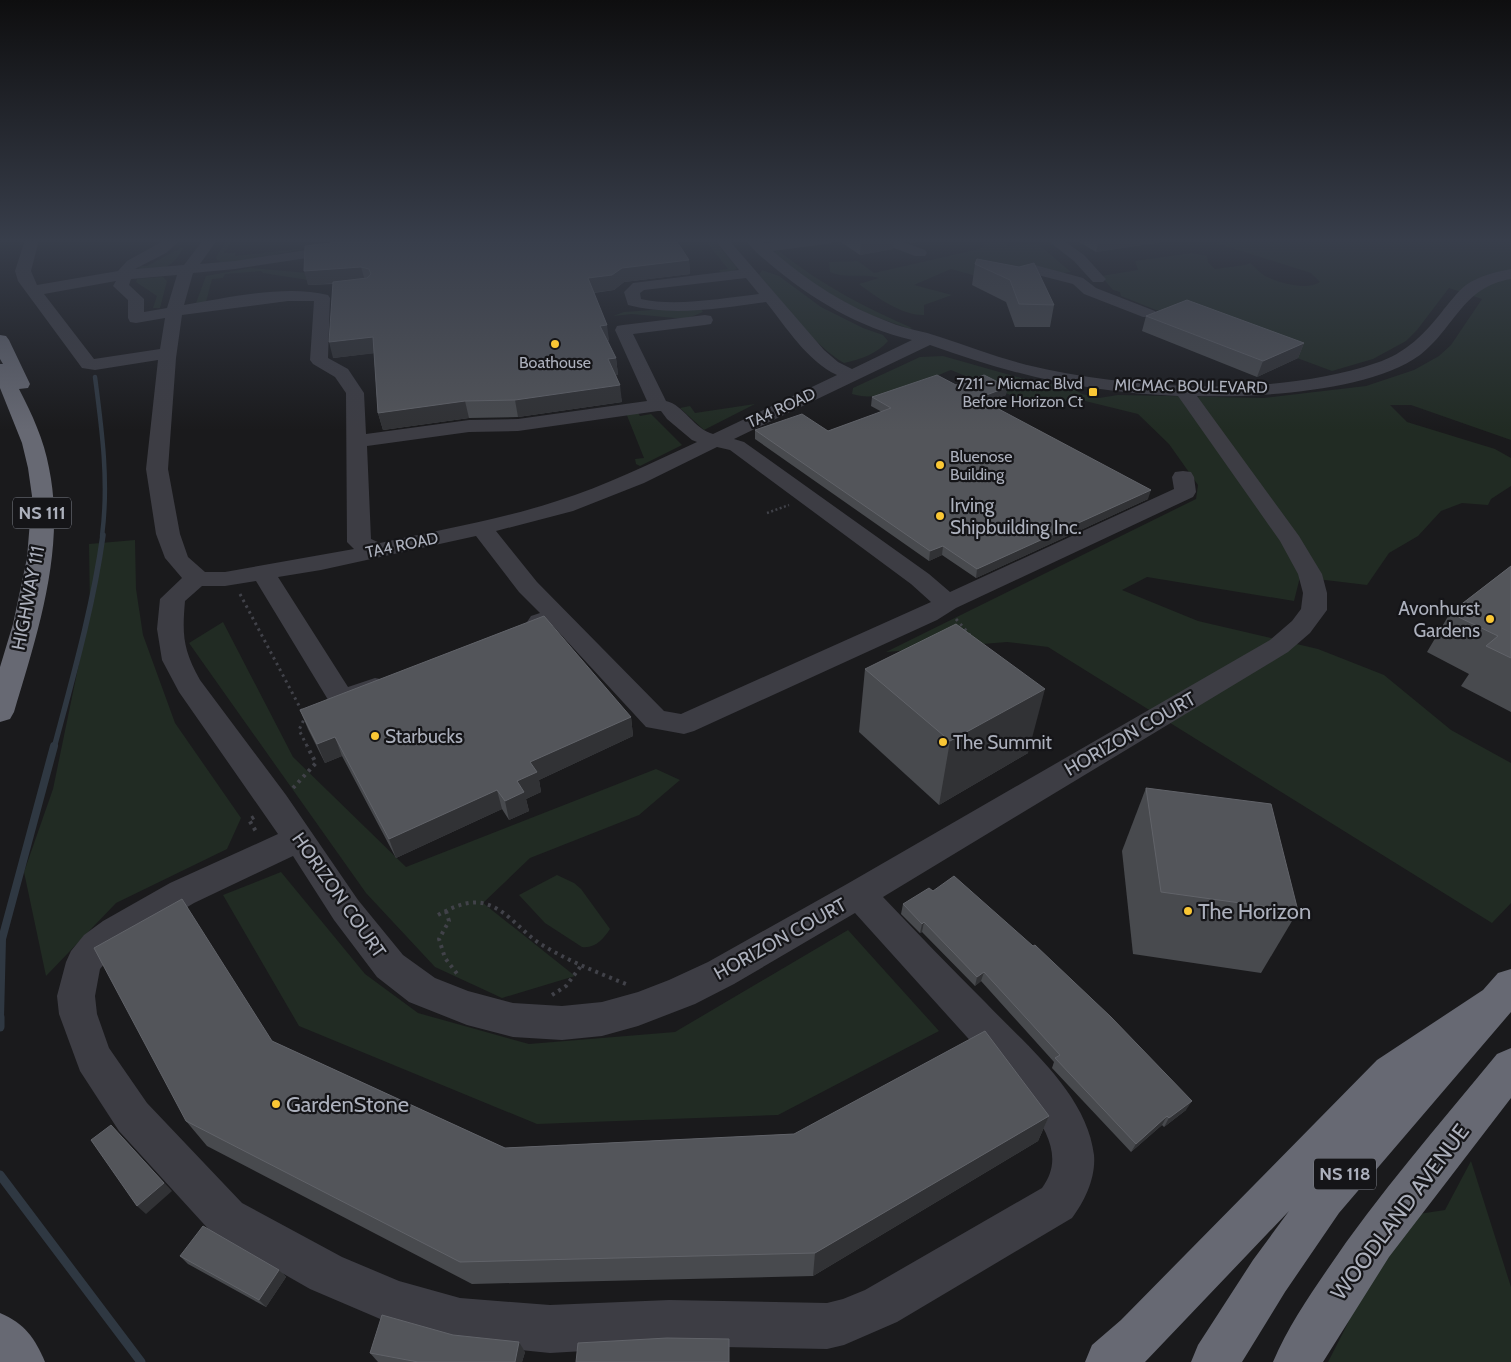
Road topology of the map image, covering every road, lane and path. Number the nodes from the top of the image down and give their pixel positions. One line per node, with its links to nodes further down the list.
1 (43, 304): 17 (street)
2 (136, 304): 12 (street)
3 (176, 304): 12 (street)
4 (227, 304): 12 (street)
5 (322, 304): 24 (street)
6 (641, 304): 7 (street)
7 (720, 304)
8 (776, 304): 13 (street)
9 (838, 304): 15 (street, MICMAC BOULEVARD)
10 (1122, 304): 14 (street)
11 (1458, 304): 20 (street, MICMAC BOULEVARD)
12 (174, 311): 17 (street)
13 (782, 311): 19 (street); 21 (street)
14 (1149, 314)
15 (930, 339): 19 (street, TA4 ROAD); 20 (street, MICMAC BOULEVARD)
16 (0, 340): 22 (highway)
17 (168, 352): 29 (street)
18 (0, 369): 22 (highway, HIGHWAY 111 / NS 111)
19 (851, 375): 23 (street, TA4 ROAD)
20 (1183, 390): 39 (street, HORIZON COURT)
21 (658, 405): 23 (street); 24 (street)
22 (25, 425): 36 (highway, HIGHWAY 111 / NS 111)
23 (714, 440): 26 (street, TA4 ROAD); 31 (street)
24 (357, 441): 27 (street)
25 (1183, 477): 31 (street)
26 (482, 528): 27 (street, TA4 ROAD); 32 (street)
27 (377, 551): 28 (street, TA4 ROAD)
28 (263, 573): 29 (street, TA4 ROAD); 35 (street)
29 (197, 578): 37 (street, HORIZON COURT)
30 (238, 589): 37 (path)
31 (947, 603): 32 (street); 34 (path)
32 (557, 615): 33 (street)
33 (521, 629)
34 (970, 635)
35 (396, 679)
36 (0, 712)
37 (275, 803): 38 (street, HORIZON COURT); 38 (path)
38 (280, 839): 39 (street, HORIZON COURT); 39 (street)
39 (859, 894)
40 (446, 911): 41 (path); 42 (path); 43 (path)
41 (438, 914)
42 (581, 966): 44 (path); 46 (path)
43 (463, 980)
44 (632, 986)
45 (1503, 994): 50 (highway); 51 (highway, NS 118)
46 (544, 999)
47 (1511, 1067): 52 (highway, WOODLAND AVENUE)
48 (0, 1337): 49 (highway)
49 (20, 1362)
50 (1109, 1362)
51 (1215, 1362)
52 (1297, 1362)

